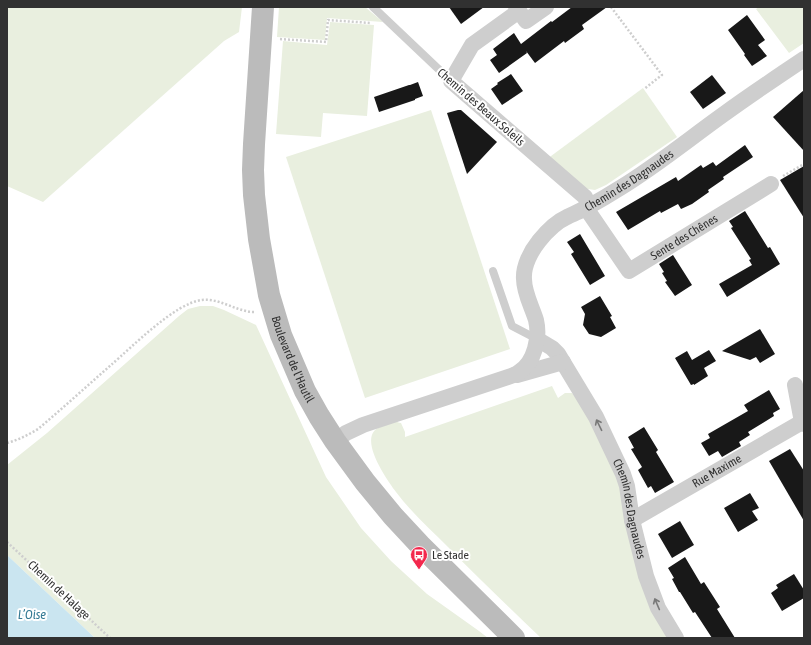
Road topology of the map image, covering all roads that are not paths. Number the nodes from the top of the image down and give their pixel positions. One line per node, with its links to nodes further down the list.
1 (263, 7): 15 (main road, Boulevard de l'Hautil)
2 (373, 7): 6 (lane, Chemin des Beaux Soleils)
3 (546, 7): 4 (street)
4 (517, 9): 6 (street)
5 (804, 59): 8 (street, Chemin des Dagnaudes)
6 (450, 81): 8 (street, Chemin des Beaux Soleils)
7 (771, 184): 8 (street, Sente des Chênes)
8 (587, 207): 10 (street, Chemin des Dagnaudes)
9 (493, 271): 10 (lane)
10 (537, 339): 11 (street, Chemin des Dagnaudes); 12 (street, Chemin des Dagnaudes)
11 (562, 362): 12 (street, Chemin des Dagnaudes); 16 (street, Chemin des Dagnaudes, one-way to 11)
12 (511, 376): 15 (street, Chemin des Dagnaudes)
13 (795, 385): 14 (street, Rue Maxime)
14 (803, 423): 16 (street, Rue Maxime)
15 (335, 441): 17 (main road, Boulevard de l'Hautil)
16 (632, 520): 18 (street, Chemin des Dagnaudes, one-way to 16)
17 (514, 638)
18 (676, 638)

